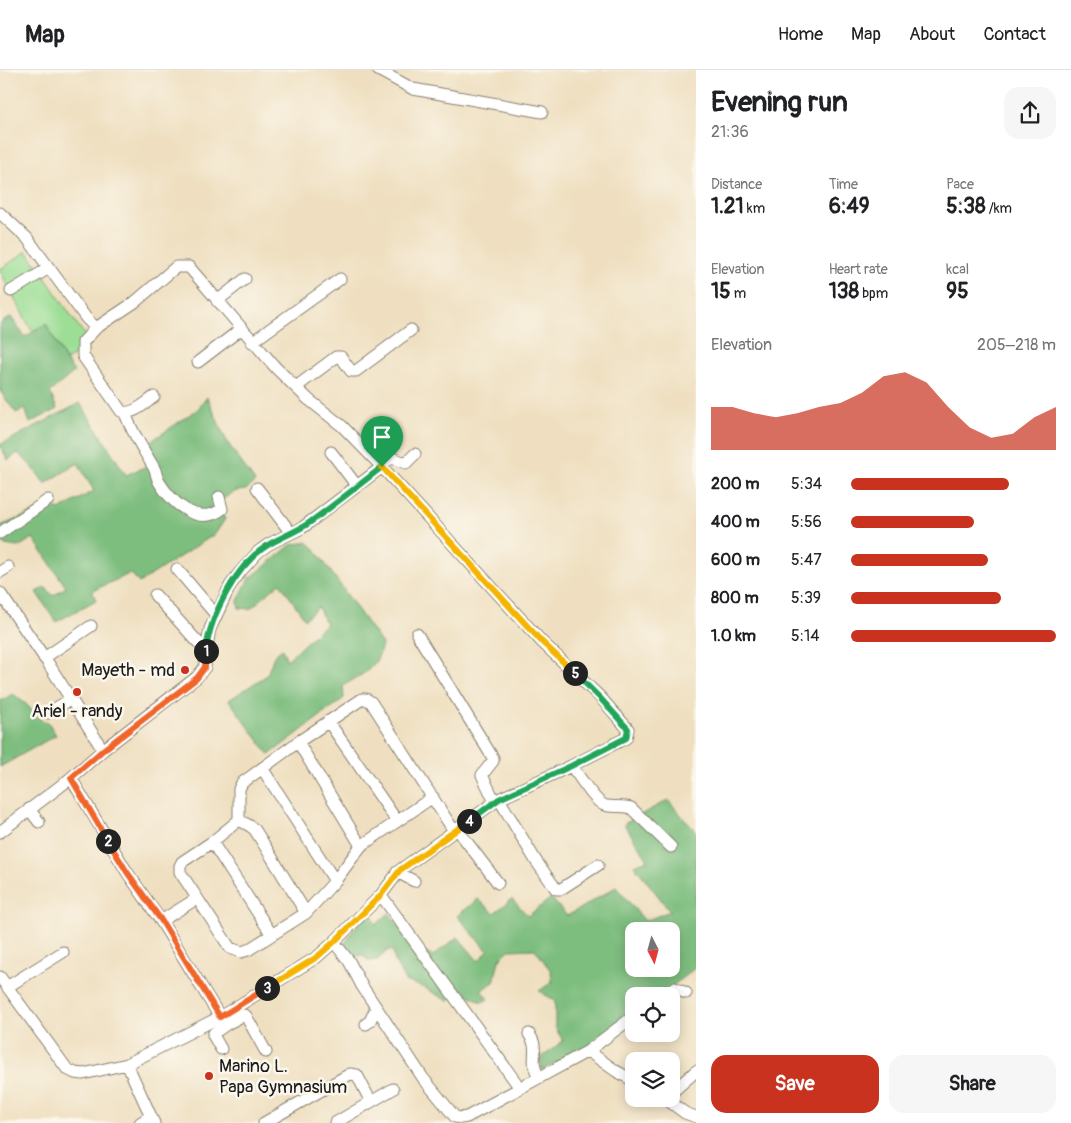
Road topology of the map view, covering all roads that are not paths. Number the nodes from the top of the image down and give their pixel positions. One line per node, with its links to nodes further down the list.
1 (378, 70): 2 (street)
2 (542, 112)
3 (0, 213): 4 (street)
4 (49, 268): 7 (street); 9 (street)
5 (245, 279): 8 (street)
6 (340, 279): 12 (street)
7 (11, 290)
8 (217, 301): 9 (street); 10 (street)
9 (96, 328): 16 (street)
10 (241, 329): 12 (street); 13 (street)
11 (411, 330): 14 (street)
12 (252, 342): 14 (street)
13 (198, 362)
14 (296, 387): 19 (street)
15 (154, 398): 16 (street)
16 (125, 413): 22 (street)
17 (331, 452): 20 (street)
18 (415, 454): 19 (street)
19 (381, 466): 20 (street); 39 (street)
20 (357, 486): 25 (street)
21 (256, 488): 25 (street)
22 (219, 497)
23 (48, 500): 24 (street)
24 (0, 533)
25 (291, 533): 29 (street)
26 (177, 569): 29 (street)
27 (0, 593): 33 (street)
28 (155, 595): 32 (street)
29 (216, 615): 32 (street)
30 (91, 626): 33 (street)
31 (418, 634): 43 (street)
32 (206, 651): 38 (street)
33 (44, 658): 34 (street)
34 (71, 699): 35 (street); 38 (street)
35 (48, 713)
36 (328, 721): 37 (street); 42 (street); 46 (street)
37 (298, 742): 40 (street); 51 (street)
38 (103, 750): 41 (street)
39 (571, 766): 43 (street); 52 (street)
40 (262, 768): 45 (street); 55 (street)
41 (71, 778): 44 (street); 61 (street)
42 (433, 798): 46 (street); 48 (street)
43 (497, 800): 48 (street); 53 (street)
44 (29, 810): 47 (street); 49 (street)
45 (239, 820): 50 (street); 60 (street)
46 (397, 821): 51 (street)
47 (38, 822)
48 (456, 830): 54 (street); 57 (street)
49 (0, 832)
50 (212, 842): 59 (street); 62 (street)
51 (361, 846): 55 (street)
52 (671, 846)
53 (598, 865)
54 (398, 872): 56 (street); 58 (street)
55 (335, 881): 60 (street)
56 (414, 881)
57 (498, 883)
58 (381, 895): 63 (street); 82 (street)
59 (196, 899): 61 (street); 62 (street)
60 (306, 913): 62 (street)
61 (161, 920): 70 (street)
62 (272, 935)
63 (334, 942): 69 (street); 70 (street)
64 (64, 952): 66 (street)
65 (0, 977): 66 (street)
66 (7, 987): 77 (street)
67 (680, 990): 68 (street)
68 (686, 993)
69 (376, 1008): 72 (street); 82 (street)
70 (223, 1019): 74 (street); 76 (street); 77 (street)
71 (625, 1023): 75 (street)
72 (366, 1024)
73 (529, 1034): 80 (street)
74 (222, 1049)
75 (588, 1051): 79 (street); 80 (street)
76 (266, 1052)
77 (127, 1064): 87 (street)
78 (696, 1071): 81 (street)
79 (625, 1076)
80 (539, 1077): 82 (street)
81 (680, 1085)
82 (520, 1088)
83 (393, 1089): 84 (street)
84 (371, 1102): 89 (street); 90 (street)
85 (677, 1107): 86 (street)
86 (696, 1117)
87 (153, 1120): 88 (street)
88 (140, 1123)
89 (264, 1123)
90 (335, 1123)

